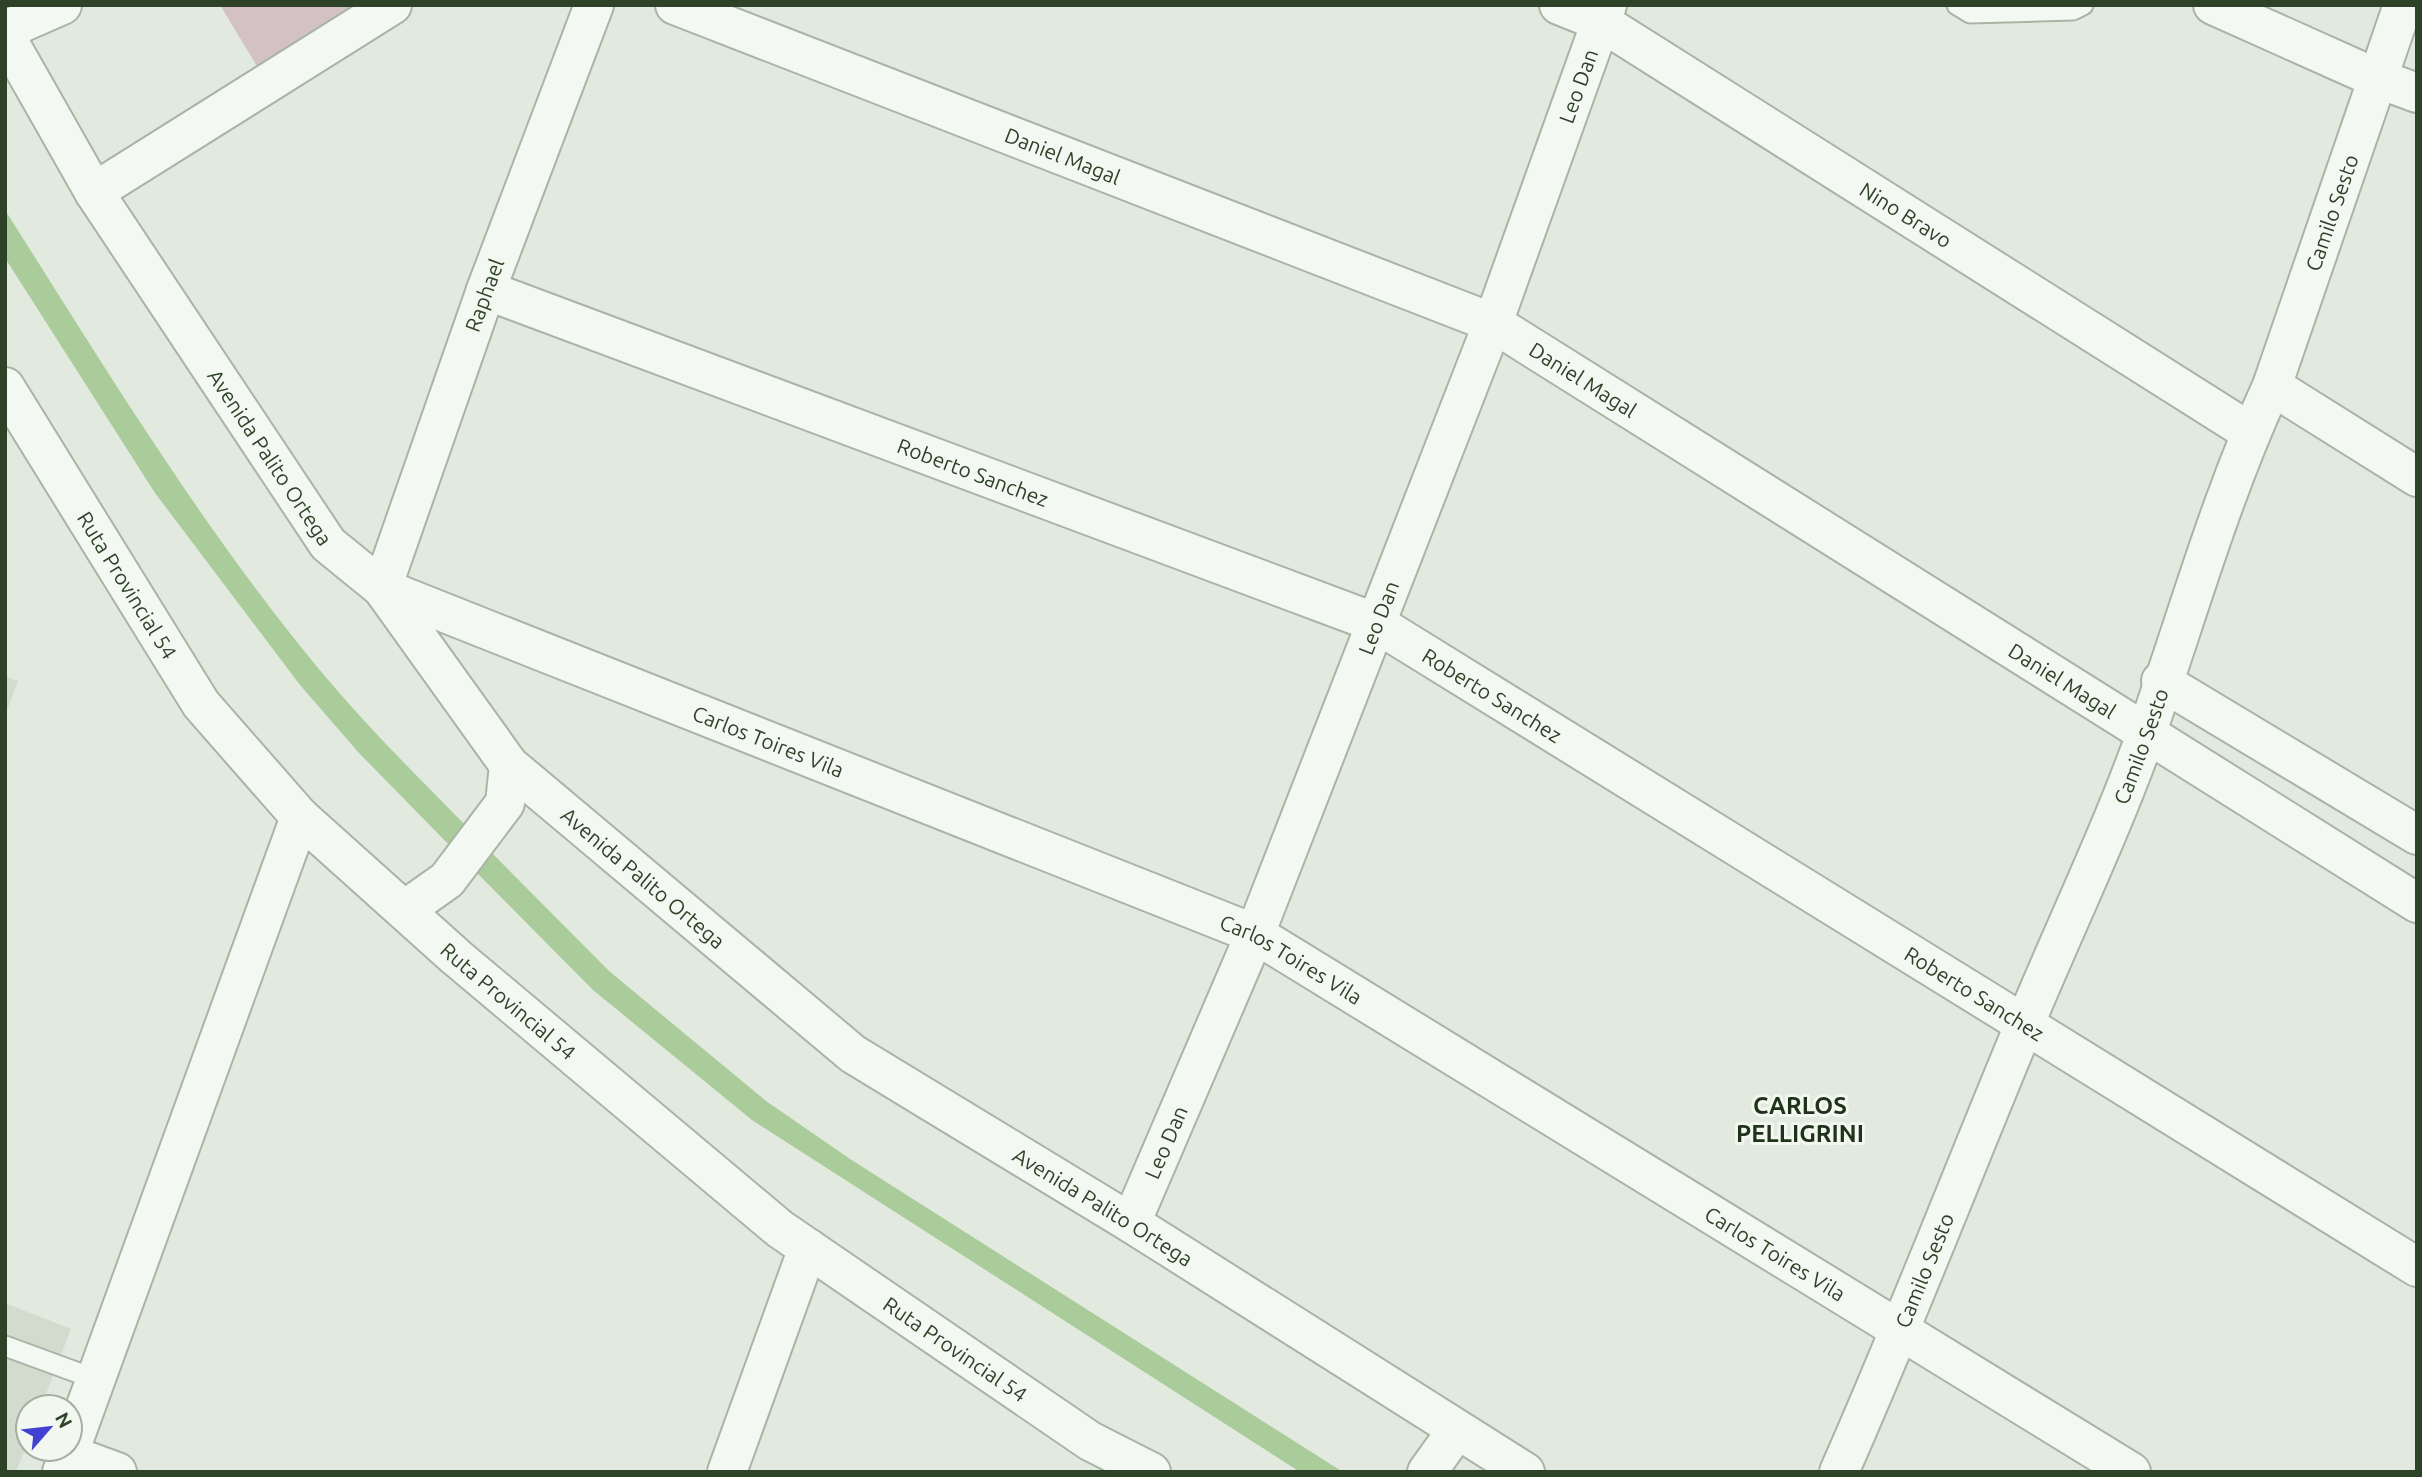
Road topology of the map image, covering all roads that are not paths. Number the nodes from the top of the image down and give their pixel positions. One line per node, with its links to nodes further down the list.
1 (62, 5): 11 (street)
2 (392, 5): 14 (street)
3 (594, 5): 15 (street, Raphael)
4 (675, 5): 16 (street, Daniel Magal)
5 (1559, 5): 10 (street, Nino Bravo)
6 (1958, 5): 7 (lane)
7 (2083, 5)
8 (2213, 5): 12 (street)
9 (2403, 5): 12 (street, Camilo Sesto)
10 (1604, 14): 16 (street, Leo Dan); 19 (street, Nino Bravo)
11 (5, 32): 14 (street, Avenida Palito Ortega)
12 (2376, 78): 13 (street); 17 (street, Camilo Sesto)
13 (2417, 93)
14 (94, 192): 21 (street, Avenida Palito Ortega)
15 (486, 290): 21 (street, Raphael); 22 (street, Roberto Sanchez)
16 (1493, 323): 22 (street, Leo Dan); 24 (street, Daniel Magal)
17 (2272, 386): 19 (street, Camilo Sesto); 20 (street)
18 (5, 387): 26 (street, Ruta Provincial 54)
19 (2250, 432): 23 (street, Camilo Sesto)
20 (2417, 477)
21 (382, 588): 25 (street, Avenida Palito Ortega); 30 (street, Carlos Toires Vila)
22 (1374, 622): 30 (street, Leo Dan); 31 (street, Roberto Sanchez)
23 (2161, 681): 24 (street, Camilo Sesto); 27 (street)
24 (2146, 734): 28 (street, Daniel Magal); 31 (street, Camilo Sesto)
25 (509, 765): 29 (street); 32 (street, Avenida Palito Ortega)
26 (300, 817): 29 (street, Ruta Provincial 54); 37 (street)
27 (2417, 835)
28 (2417, 903)
29 (406, 909): 33 (street, Ruta Provincial 54)
30 (1255, 934): 32 (street, Leo Dan); 35 (street, Carlos Toires Vila)
31 (2024, 1024): 34 (street, Roberto Sanchez); 35 (street, Camilo Sesto)
32 (1131, 1223): 39 (street, Avenida Palito Ortega)
33 (808, 1248): 40 (street, Ruta Provincial 54); 43 (street)
34 (2417, 1267)
35 (1903, 1329): 47 (street, Camilo Sesto); 48 (street, Carlos Toires Vila)
36 (5, 1346): 37 (lane)
37 (95, 1380): 38 (street)
38 (84, 1410)
39 (1457, 1430): 45 (street); 46 (street, Avenida Palito Ortega)
40 (1084, 1456): 44 (street, Ruta Provincial 54)
41 (65, 1463): 42 (street)
42 (117, 1472)
43 (727, 1472)
44 (1151, 1472)
45 (1427, 1472)
46 (1525, 1472)
47 (1839, 1472)
48 (2131, 1472)

